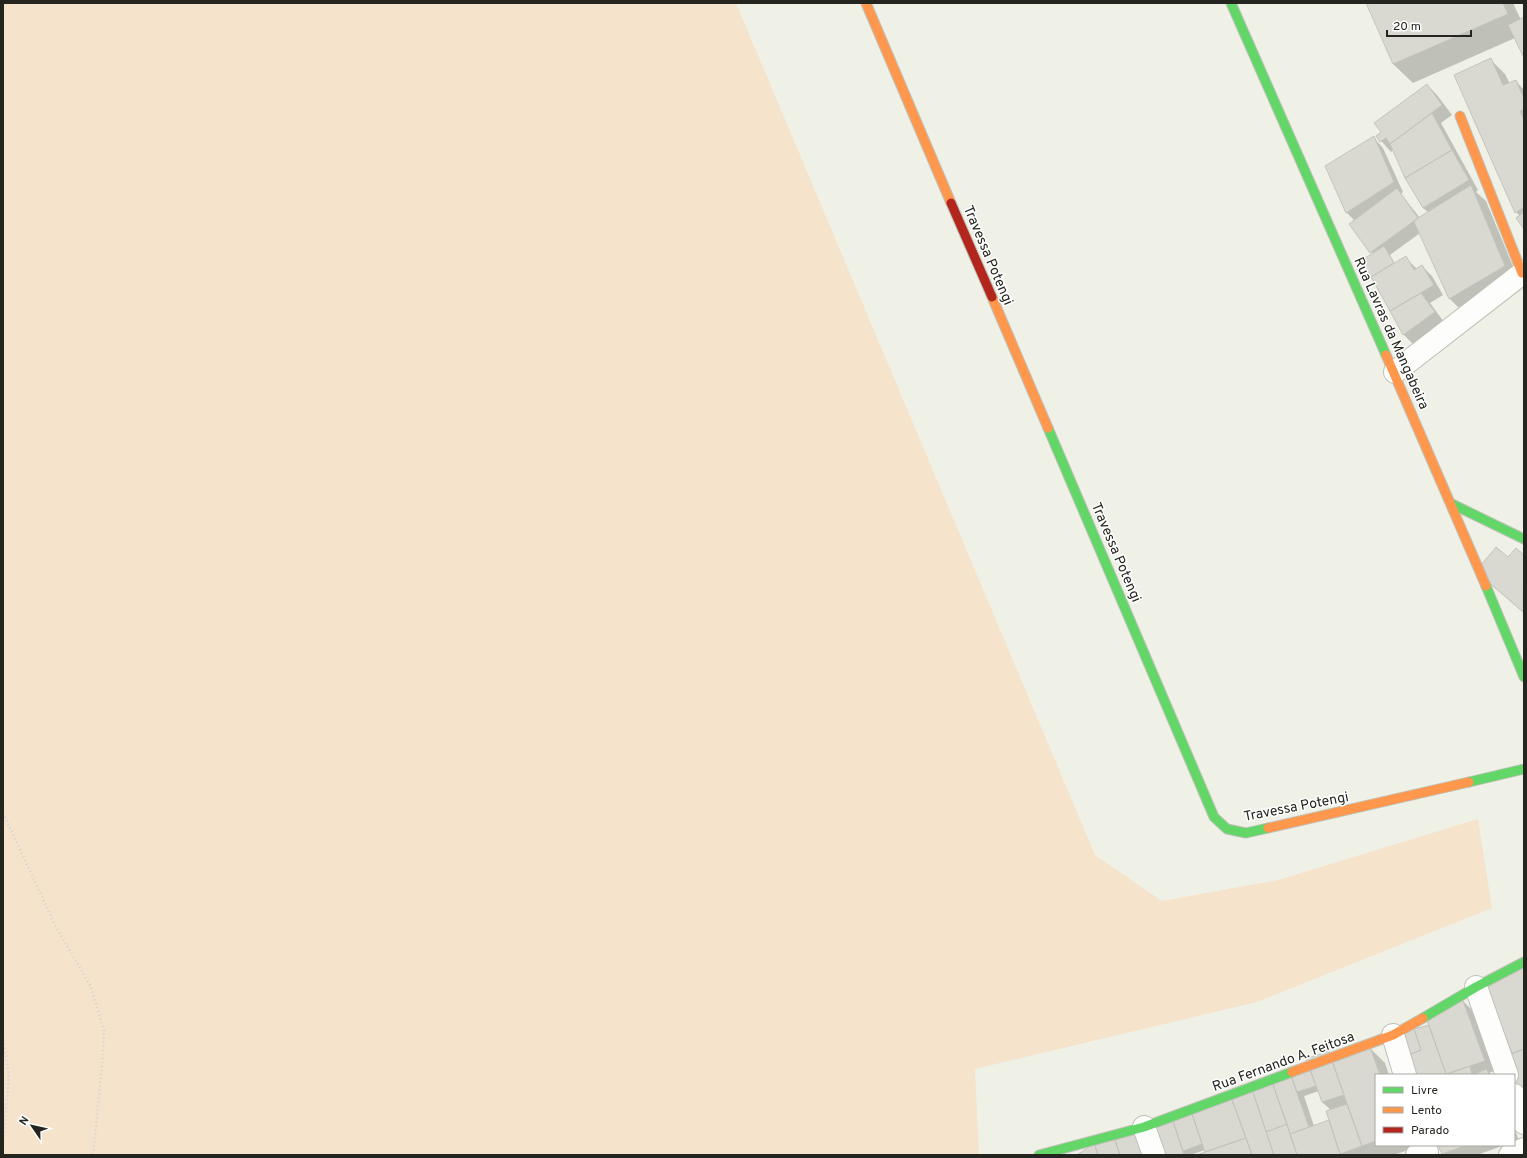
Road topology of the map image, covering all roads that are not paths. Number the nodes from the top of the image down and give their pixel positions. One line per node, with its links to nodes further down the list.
1 (866, 3): 9 (street, Travessa Potengi)
2 (1231, 3): 5 (street, Rua Lavras da Mangabeira)
3 (1460, 116): 4 (street)
4 (1523, 272): 5 (street)
5 (1394, 372): 6 (street, Rua Lavras da Mangabeira)
6 (1452, 504): 7 (street); 8 (street, Rua Lavras da Mangabeira)
7 (1524, 539)
8 (1524, 677)
9 (1524, 769)
10 (1524, 962): 11 (street, Rua Fernando A. Feitosa)
11 (1476, 987): 12 (street, Rua Fernando A. Feitosa); 14 (street)
12 (1393, 1035): 13 (street); 17 (street, Rua Fernando A. Feitosa)
13 (1405, 1074)
14 (1507, 1074)
15 (1515, 1098): 16 (street)
16 (1524, 1123)
17 (1144, 1127): 19 (street, Rua Fernando A. Feitosa); 20 (street)
18 (1524, 1149): 21 (street)
19 (1039, 1155)
20 (1154, 1155)
21 (1510, 1155)

